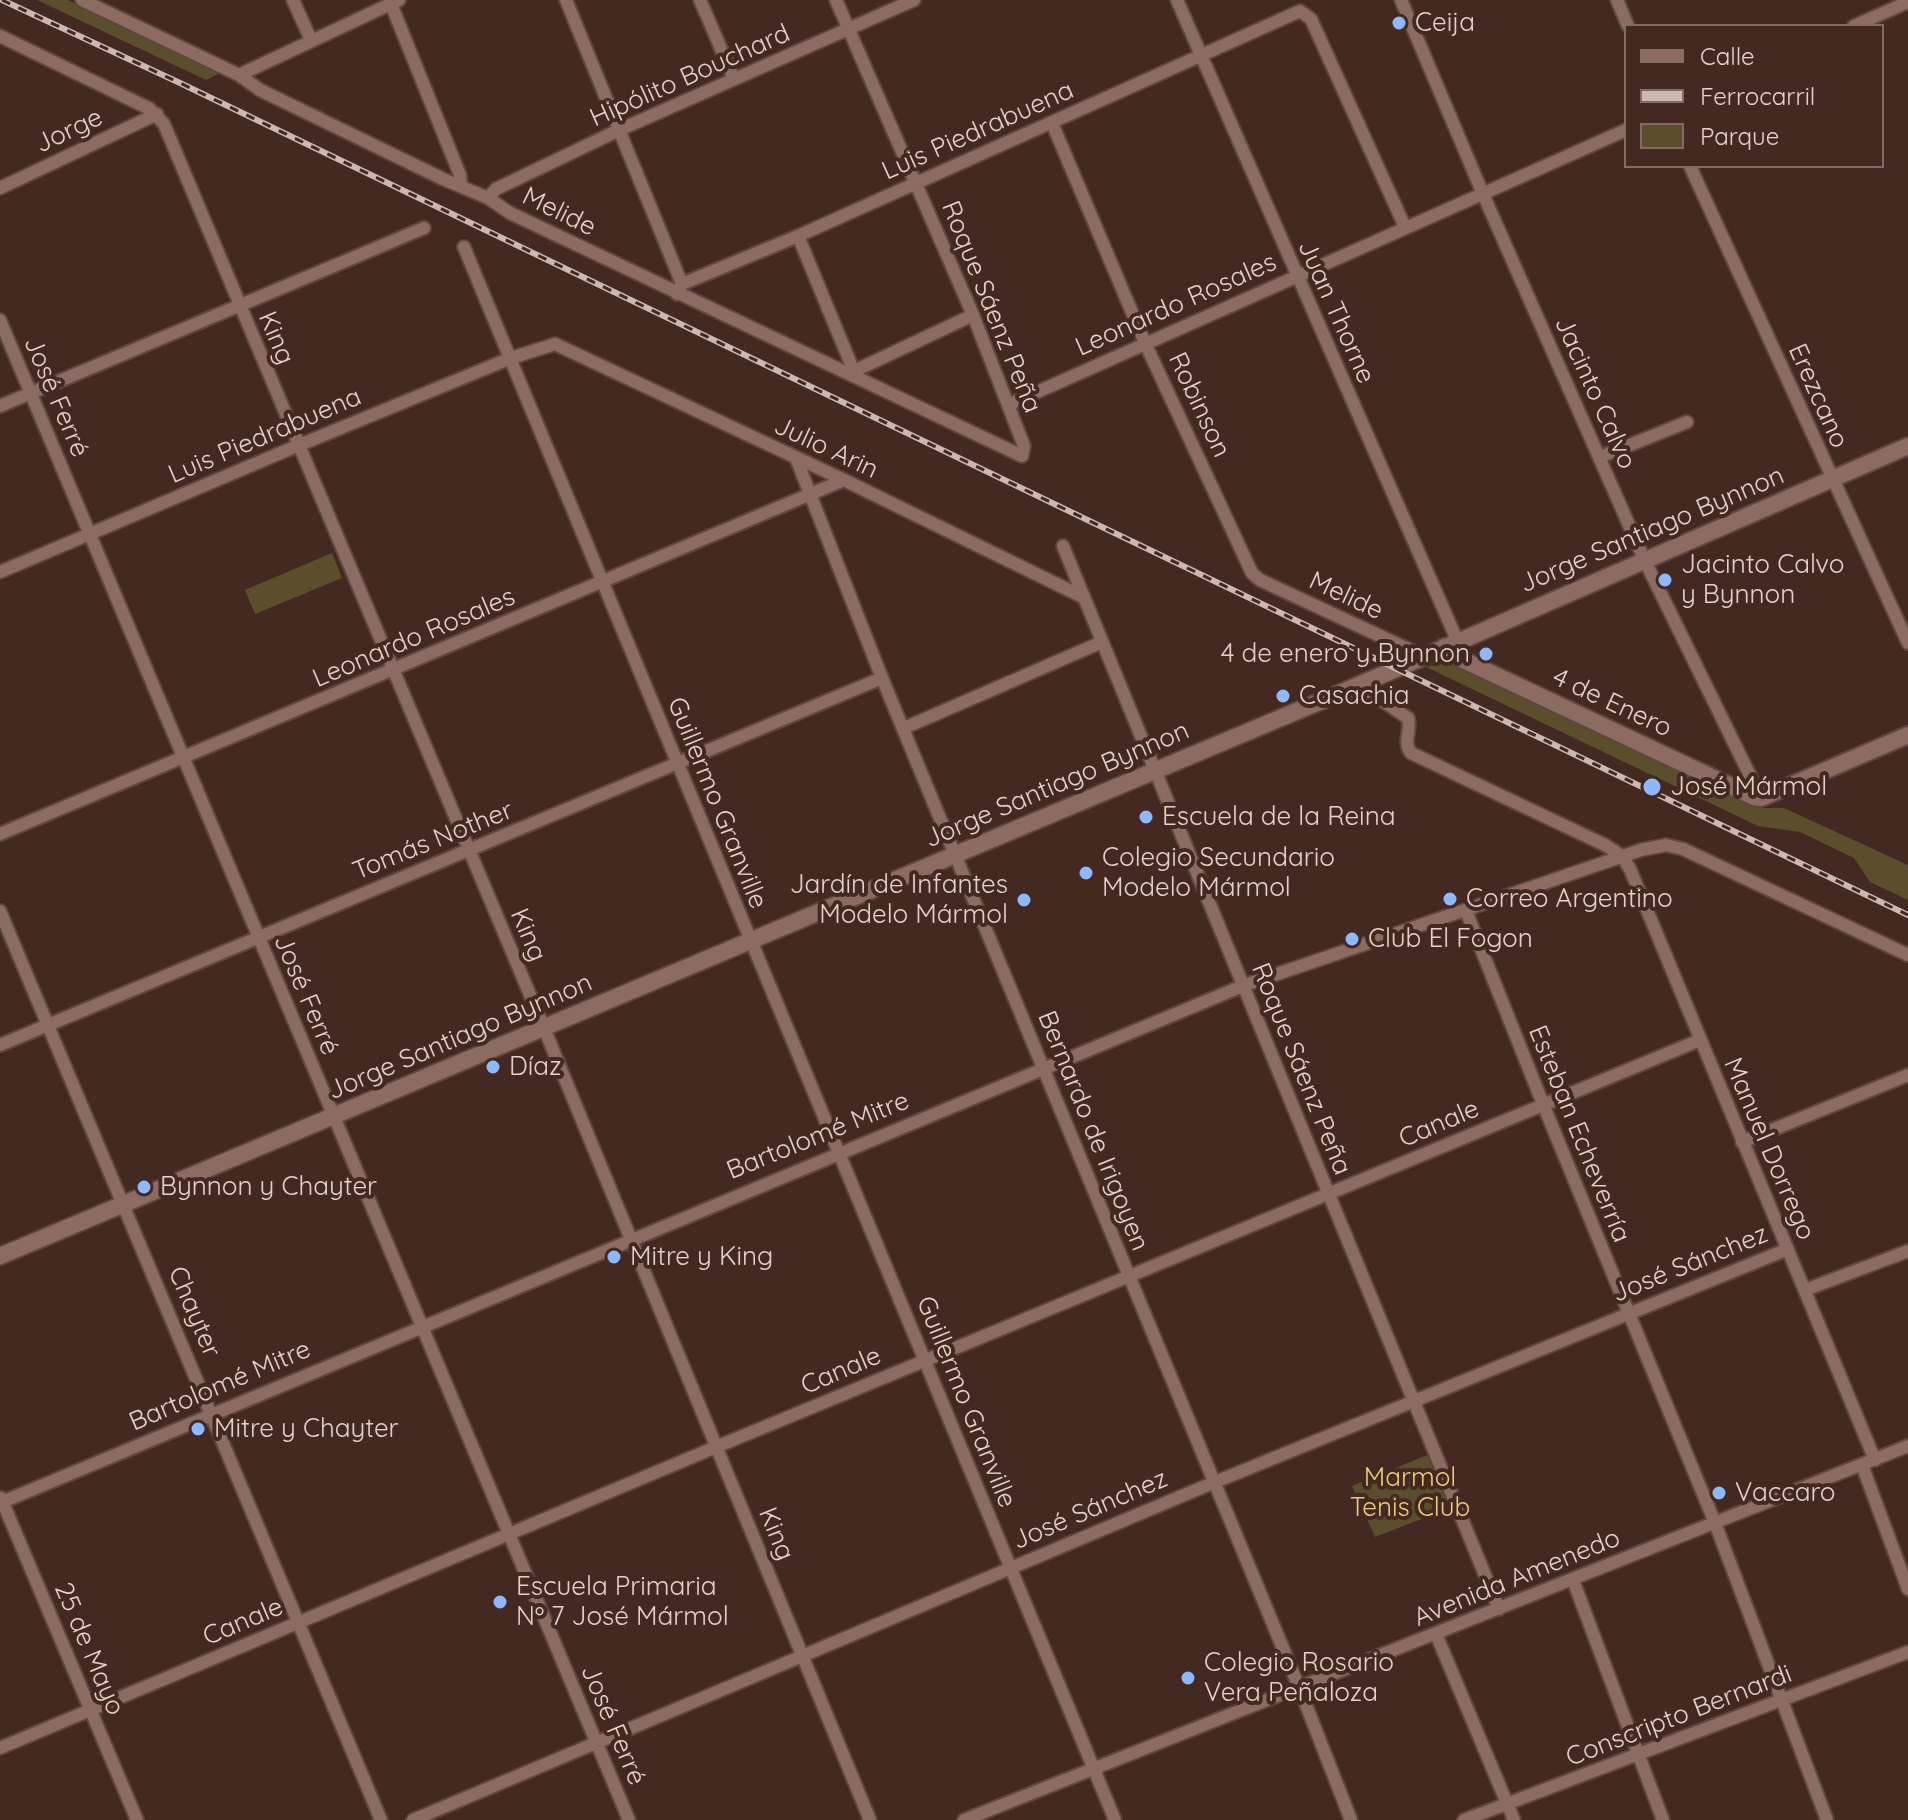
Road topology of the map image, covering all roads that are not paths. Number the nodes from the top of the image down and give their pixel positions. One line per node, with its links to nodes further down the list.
1 (82, 0): 18 (street, Melide)
2 (293, 0): 16 (street)
3 (566, 0): 22 (street)
4 (700, 0): 19 (street)
5 (836, 0): 14 (street, Roque Sáenz Peña)
6 (914, 0): 14 (street, Hipólito Bouchard)
7 (1177, 0): 17 (street, Juan Thorne)
8 (1401, 0): 28 (street, Jacinto Calvo)
9 (1617, 0): 12 (street)
10 (395, 2): 16 (street); 26 (street)
11 (1908, 2): 13 (street)
12 (1627, 24)
13 (1858, 24)
14 (849, 29): 19 (street, Hipólito Bouchard); 25 (street, Roque Sáenz Peña)
15 (0, 36): 20 (street)
16 (311, 40): 18 (street)
17 (1200, 54): 21 (street, Luis Piedrabuena); 30 (street, Luis Piedrabuena); 34 (street, Juan Thorne)
18 (239, 75): 26 (street, Melide)
19 (734, 79): 22 (street, Hipólito Bouchard)
20 (157, 114): 27 (street, Jorge); 36 (street, King)
21 (1052, 123): 25 (street, Luis Piedrabuena); 39 (street, Robinson)
22 (619, 130): 29 (street, Hipólito Bouchard); 35 (street)
23 (1624, 131): 28 (street, Leonardo Rosales)
24 (1691, 168): 52 (street, Erezcano)
25 (916, 182): 32 (street, Luis Piedrabuena); 37 (street, Roque Sáenz Peña)
26 (461, 186): 29 (street, Melide)
27 (0, 188)
28 (1483, 194): 30 (street, Leonardo Rosales); 50 (street, Jacinto Calvo)
29 (488, 198): 35 (street, Melide)
30 (1405, 227): 34 (street, Leonardo Rosales)
31 (424, 228): 36 (street)
32 (798, 236): 35 (street, Luis Piedrabuena); 42 (street)
33 (464, 247): 41 (street, Guillermo Granville)
34 (1296, 275): 39 (street, Leonardo Rosales); 64 (street, Juan Thorne)
35 (679, 289): 42 (street, Melide)
36 (239, 305): 43 (street); 47 (street, King)
37 (973, 315): 42 (street); 44 (street, Roque Sáenz Peña)
38 (0, 320): 43 (street, José Ferré)
39 (1145, 343): 44 (street, Leonardo Rosales); 59 (street, Robinson)
40 (548, 344): 41 (street, Luis Piedrabuena); 51 (street, Julio Arin)
41 (511, 358): 47 (street, Luis Piedrabuena); 60 (street, Guillermo Granville)
42 (850, 372): 49 (street, Melide)
43 (32, 393): 45 (street); 55 (street, José Ferré)
44 (1008, 405): 49 (street, Roque Sáenz Peña)
45 (0, 406)
46 (1687, 422): 50 (street)
47 (297, 446): 55 (street, Luis Piedrabuena); 66 (street, King)
48 (1908, 446): 52 (street, Jorge Santiago Bynnon)
49 (1022, 456)
50 (1600, 457): 57 (street, Jacinto Calvo)
51 (796, 458): 53 (street, Julio Arin); 54 (street, Bernardo de Irigoyen)
52 (1831, 479): 57 (street, Jorge Santiago Bynnon); 63 (street, Erezcano)
53 (844, 480): 54 (street, Leonardo Rosales); 61 (street, Julio Arin)
54 (810, 496): 60 (street, Leonardo Rosales); 67 (street, Bernardo de Irigoyen)
55 (89, 534): 58 (street, Luis Piedrabuena); 71 (street, José Ferré)
56 (1063, 546): 61 (street, Roque Sáenz Peña)
57 (1644, 559): 64 (street, Jorge Santiago Bynnon); 74 (street, Jacinto Calvo)
58 (0, 572)
59 (1252, 573): 65 (street, Melide)
60 (602, 582): 66 (street, Leonardo Rosales); 72 (street, Guillermo Granville)
61 (1083, 597): 62 (street, Roque Sáenz Peña)
62 (1102, 642): 69 (street); 73 (street, Roque Sáenz Peña)
63 (1908, 643)
64 (1451, 644): 65 (street, Jorge Santiago Bynnon); 74 (street, 4 de Enero)
65 (1423, 656): 68 (street, Jorge Santiago Bynnon)
66 (392, 671): 71 (street, Leonardo Rosales); 76 (street, King)
67 (882, 678): 69 (street, Bernardo de Irigoyen); 72 (street, Tomás Nother)
68 (1365, 683): 73 (street, Jorge Santiago Bynnon); 78 (street)
69 (904, 728): 77 (street, Bernardo de Irigoyen)
70 (1908, 735): 74 (street)
71 (184, 758): 75 (street, Leonardo Rosales); 81 (street, José Ferré)
72 (678, 764): 76 (street, Tomás Nother); 82 (street, Guillermo Granville)
73 (1154, 770): 77 (street, Jorge Santiago Bynnon); 84 (street, Roque Sáenz Peña)
74 (1761, 798)
75 (0, 834)
76 (467, 850): 81 (street, Tomás Nother); 86 (street, King)
77 (956, 853): 82 (street, Jorge Santiago Bynnon); 89 (street, Bernardo de Irigoyen)
78 (1622, 856): 80 (street, Bartolomé Mitre); 83 (street, Bartolomé Mitre); 87 (street, Manuel Dorrego)
79 (0, 911): 85 (street, Chayter)
80 (1466, 911): 84 (street, Bartolomé Mitre); 91 (street, Esteban Echeverría)
81 (258, 936): 85 (street, Tomás Nother); 92 (street, José Ferré)
82 (750, 941): 86 (street, Jorge Santiago Bynnon); 94 (street, Guillermo Granville)
83 (1908, 955)
84 (1245, 985): 89 (street, Bartolomé Mitre); 95 (street, Roque Sáenz Peña)
85 (48, 1024): 88 (street, Tomás Nother); 96 (street, Chayter)
86 (544, 1028): 92 (street, Jorge Santiago Bynnon); 97 (street, King)
87 (1700, 1040): 91 (street, Canale); 93 (street, Manuel Dorrego)
88 (0, 1045)
89 (1044, 1070): 94 (street, Bartolomé Mitre); 101 (street, Bernardo de Irigoyen)
90 (1908, 1075): 93 (street)
91 (1543, 1104): 95 (street, Canale); 103 (street, Esteban Echeverría)
92 (333, 1116): 96 (street, Jorge Santiago Bynnon); 104 (street, José Ferré)
93 (1742, 1142): 98 (street, Manuel Dorrego)
94 (840, 1152): 97 (street, Bartolomé Mitre); 105 (street, Guillermo Granville)
95 (1328, 1195): 101 (street, Canale); 106 (street, Roque Sáenz Peña)
96 (124, 1204): 100 (street, Jorge Santiago Bynnon); 107 (street, Chayter)
97 (631, 1239): 104 (street, Bartolomé Mitre); 109 (street, King)
98 (1788, 1249): 102 (street, Manuel Dorrego); 103 (street, José Sánchez)
99 (1908, 1251): 102 (street)
100 (0, 1256)
101 (1129, 1275): 105 (street, Canale); 111 (street, Bernardo de Irigoyen)
102 (1805, 1290): 110 (street, Manuel Dorrego)
103 (1628, 1313): 106 (street, José Sánchez); 113 (street, Esteban Echeverría)
104 (422, 1327): 107 (street, Bartolomé Mitre); 114 (street, José Ferré)
105 (926, 1360): 109 (street, Canale); 115 (street, Guillermo Granville)
106 (1415, 1399): 111 (street, José Sánchez); 118 (street, Roque Sáenz Peña)
107 (213, 1414): 112 (street, Bartolomé Mitre); 119 (street, Chayter)
108 (1908, 1446): 110 (street, Avenida Amenedo)
109 (716, 1447): 114 (street, Canale); 122 (street, King)
110 (1868, 1462): 113 (street, Avenida Amenedo); 117 (street, Manuel Dorrego)
111 (1215, 1482): 115 (street, José Sánchez); 123 (street, Bernardo de Irigoyen)
112 (1, 1500): 125 (street, 25 de Mayo)
113 (1715, 1523): 116 (street, Avenida Amenedo); 124 (street, Esteban Echeverría)
114 (508, 1535): 119 (street, Canale); 126 (street, José Ferré)
115 (1009, 1568): 122 (street, José Sánchez); 129 (street, Guillermo Granville)
116 (1573, 1580): 118 (street, Avenida Amenedo); 128 (street)
117 (1908, 1589)
118 (1499, 1609): 120 (street, Avenida Amenedo)
119 (299, 1622): 125 (street, Canale); 132 (street, Chayter)
120 (1436, 1634): 123 (street, Avenida Amenedo); 130 (street)
121 (1908, 1652): 124 (street, Conscripto Bernardi)
122 (802, 1656): 126 (street, José Sánchez); 135 (street, King)
123 (1299, 1687): 129 (street, Avenida Amenedo); 138 (street, Bernardo de Irigoyen)
124 (1782, 1701): 128 (street, Conscripto Bernardi); 142 (street, Esteban Echeverría)
125 (91, 1710): 127 (street, Canale); 131 (street, 25 de Mayo)
126 (596, 1742): 133 (street, José Sánchez); 134 (street, José Ferré)
127 (0, 1748)
128 (1640, 1755): 130 (street, Conscripto Bernardi); 141 (street)
129 (1094, 1769): 136 (street, Avenida Amenedo); 137 (street, Guillermo Granville)
130 (1507, 1803): 139 (street, Conscripto Bernardi); 140 (street)
131 (137, 1820)
132 (381, 1820)
133 (413, 1820)
134 (629, 1820)
135 (870, 1820)
136 (964, 1820)
137 (1115, 1820)
138 (1351, 1820)
139 (1464, 1820)
140 (1514, 1820)
141 (1663, 1820)
142 (1827, 1820)

